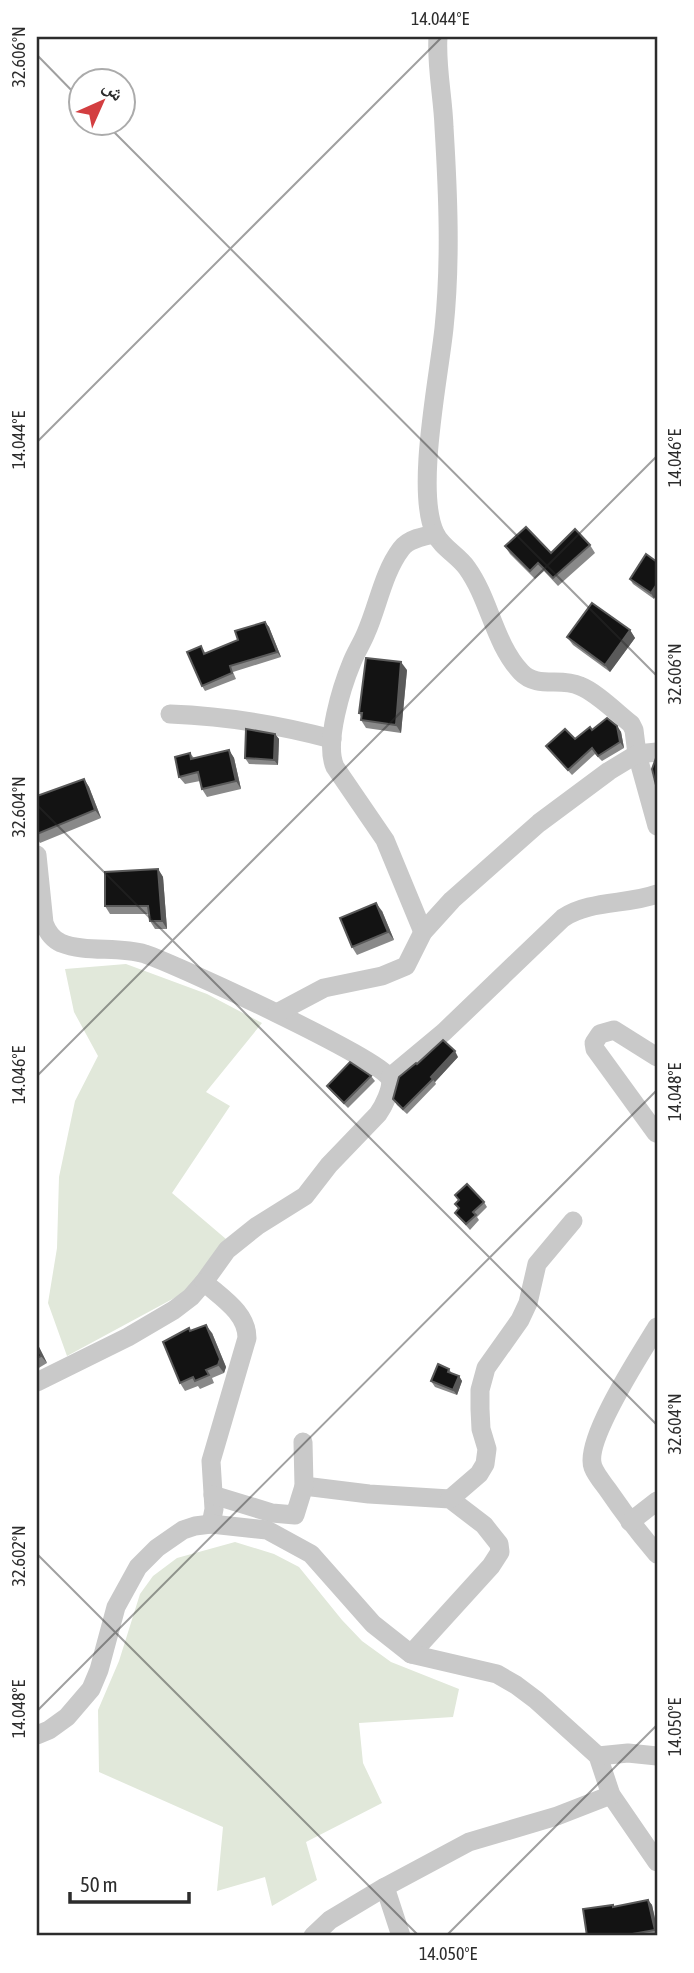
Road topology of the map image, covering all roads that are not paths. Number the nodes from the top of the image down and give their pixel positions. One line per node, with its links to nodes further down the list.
1 (438, 37): 2 (street)
2 (435, 534): 4 (street); 5 (street)
3 (170, 714): 4 (street)
4 (332, 739): 9 (street)
5 (647, 753): 6 (street); 9 (street)
6 (657, 826)
7 (37, 855): 10 (street)
8 (657, 894): 12 (street)
9 (423, 932): 10 (street)
10 (278, 1013): 12 (street)
11 (657, 1057): 13 (street)
12 (390, 1077): 15 (street)
13 (656, 1133)
14 (573, 1221): 21 (street)
15 (204, 1282): 17 (street); 20 (street)
16 (657, 1327): 23 (street)
17 (37, 1382)
18 (303, 1442): 19 (street)
19 (304, 1486): 20 (street); 21 (street)
20 (213, 1495): 24 (street)
21 (450, 1499): 26 (street)
22 (657, 1501): 23 (street)
23 (630, 1522): 25 (street)
24 (211, 1524): 26 (street); 27 (street)
25 (657, 1554)
26 (411, 1654): 29 (street)
27 (37, 1735)
28 (657, 1755): 29 (street)
29 (598, 1756): 30 (street)
30 (611, 1795): 31 (street); 32 (street)
31 (657, 1862)
32 (385, 1887): 33 (street); 34 (street)
33 (313, 1936)
34 (401, 1936)

